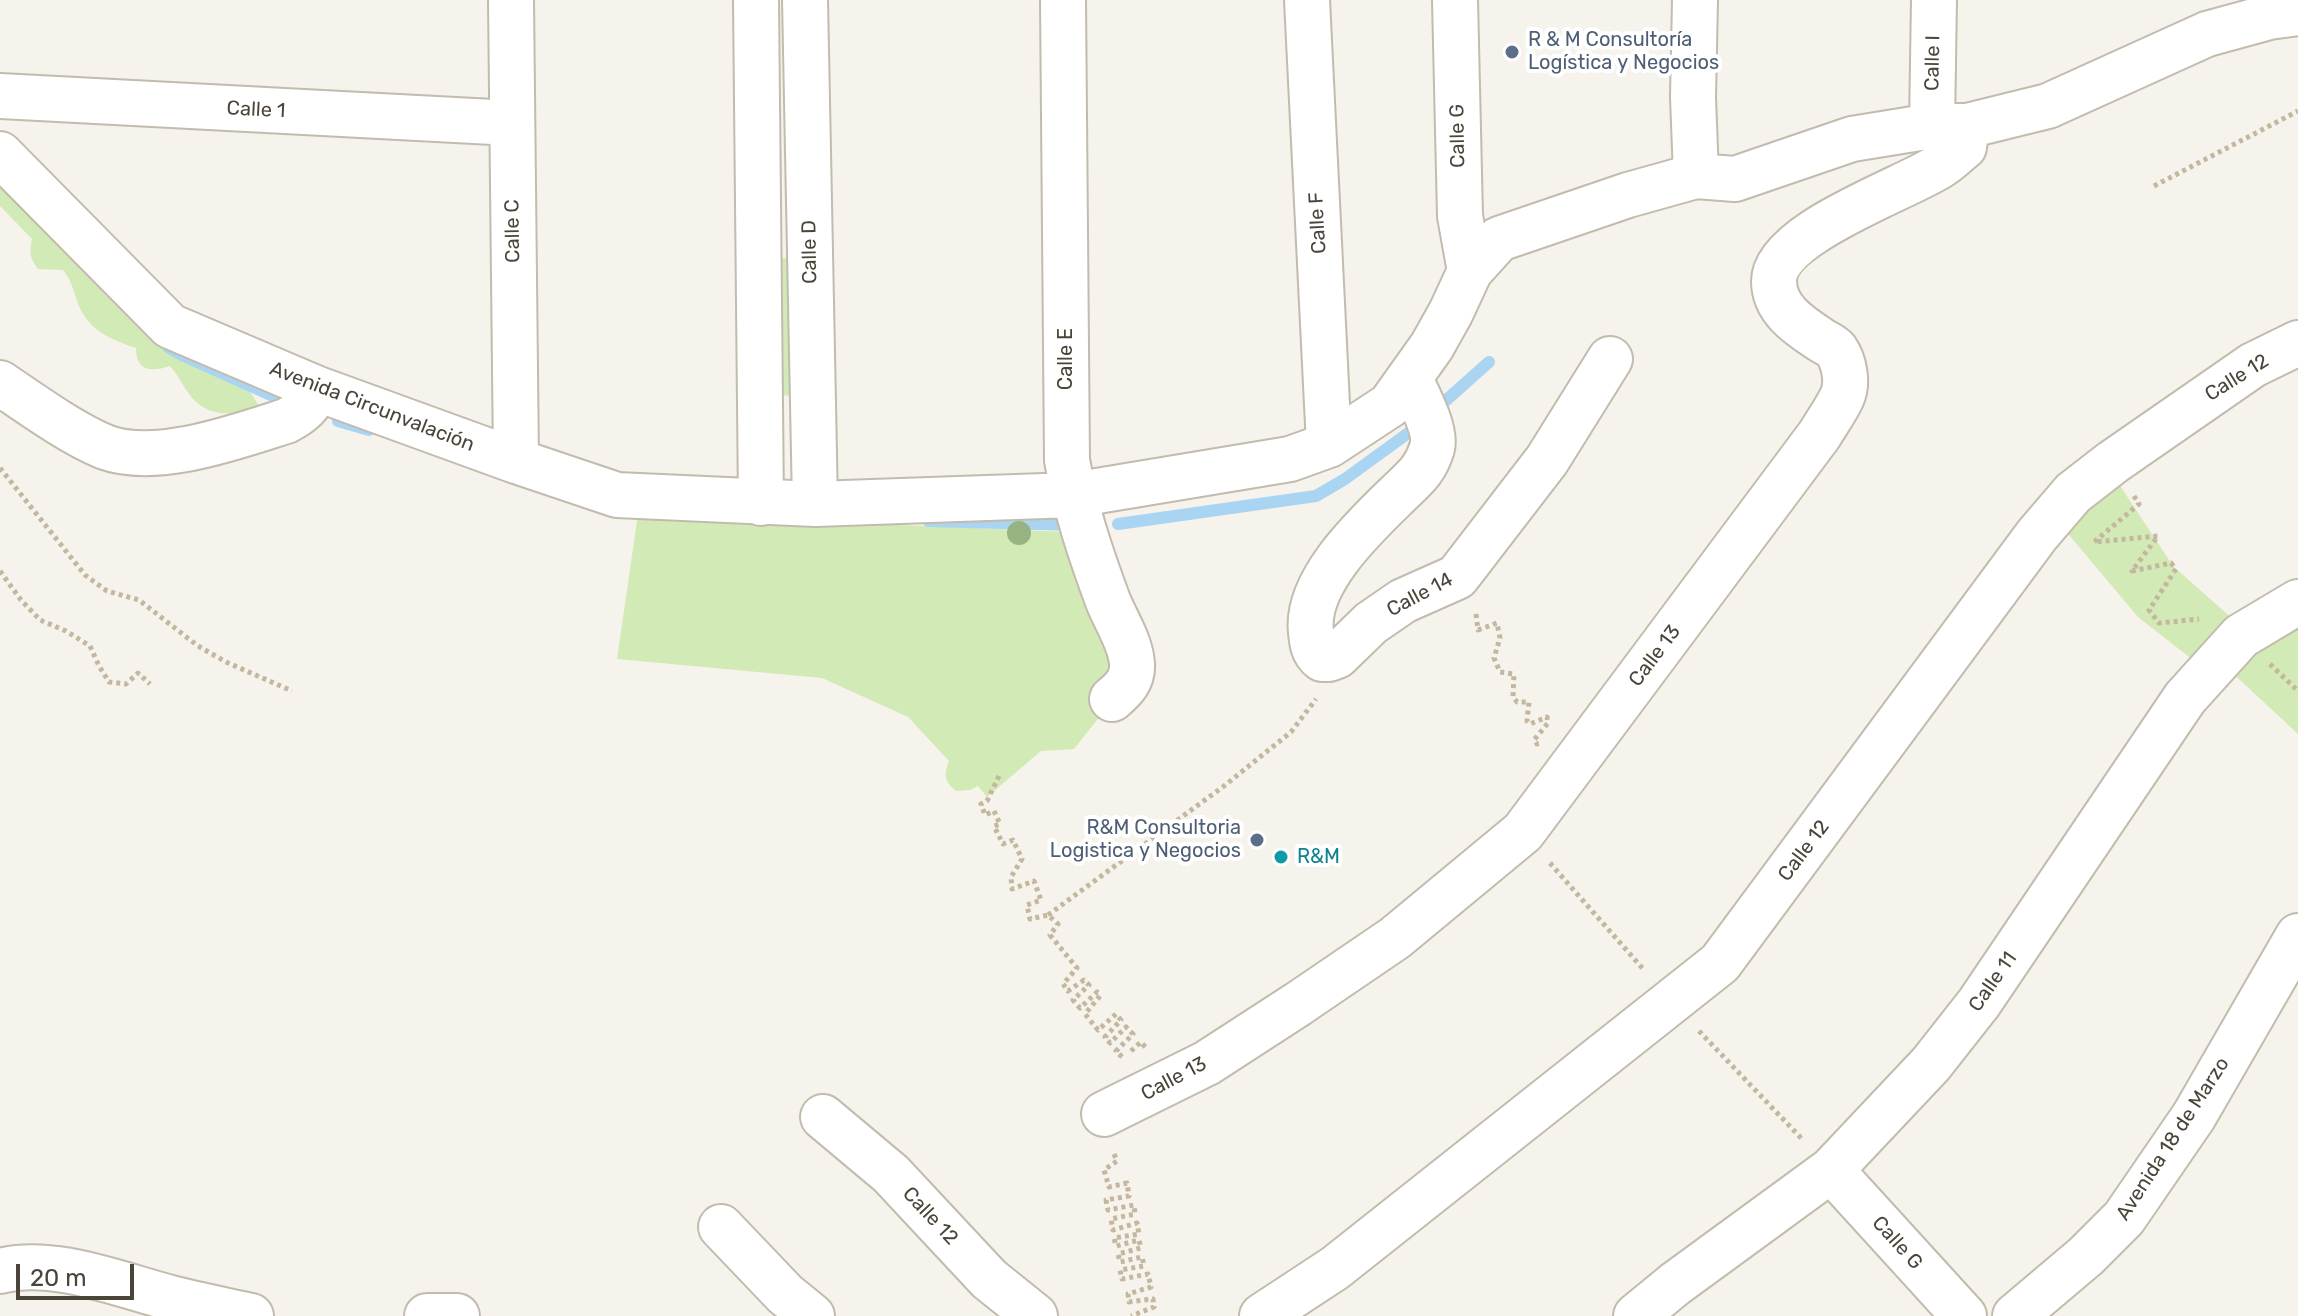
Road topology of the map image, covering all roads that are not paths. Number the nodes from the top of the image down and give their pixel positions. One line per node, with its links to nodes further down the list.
1 (511, 0): 11 (street, Calle C)
2 (756, 0): 24 (street)
3 (805, 0): 25 (street, Calle D)
4 (1063, 0): 23 (street, Calle E)
5 (1307, 0): 21 (street, Calle F)
6 (1455, 0): 15 (street, Calle G)
7 (1695, 0): 14 (street)
8 (1934, 0): 12 (street, Calle I)
9 (2298, 13): 12 (street, Avenida Circunvalación)
10 (0, 96): 11 (street, Calle 1)
11 (512, 123): 22 (street, Calle C)
12 (1949, 126): 14 (street, Avenida Circunvalación); 29 (street, Calle 13)
13 (0, 154): 20 (street, Avenida Circunvalación)
14 (1696, 176): 15 (street, Avenida Circunvalación)
15 (1470, 271): 18 (street, Avenida Circunvalación)
16 (2298, 343): 39 (street, Calle 12)
17 (1610, 359): 18 (street, Calle 14)
18 (1410, 379): 21 (street, Avenida Circunvalación)
19 (0, 383): 20 (street)
20 (318, 389): 22 (street, Avenida Circunvalación)
21 (1329, 445): 23 (street, Avenida Circunvalación)
22 (516, 461): 24 (street, Avenida Circunvalación)
23 (1073, 495): 25 (street, Avenida Circunvalación); 27 (street, Calle E)
24 (761, 503): 25 (street, Avenida Circunvalación)
25 (815, 504)
26 (2298, 602): 31 (street, Calle 11)
27 (1112, 699)
28 (2298, 936): 42 (street, Avenida 18 de Marzo)
29 (1104, 1114)
30 (823, 1117): 38 (street, Calle 12)
31 (1831, 1170): 40 (street, Calle 11); 41 (street, Calle G)
32 (721, 1227): 37 (street)
33 (0, 1271): 34 (street)
34 (251, 1316)
35 (427, 1316): 36 (street)
36 (457, 1316)
37 (812, 1316)
38 (1035, 1316)
39 (1262, 1316)
40 (1636, 1316)
41 (1964, 1316)
42 (2015, 1316)

